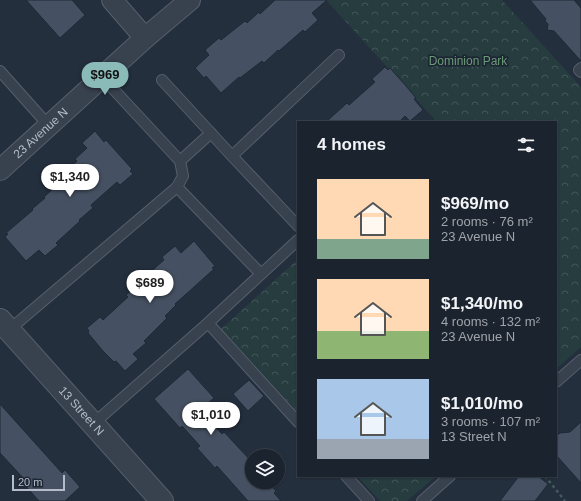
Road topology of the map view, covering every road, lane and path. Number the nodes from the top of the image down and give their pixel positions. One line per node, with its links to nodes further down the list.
1 (112, 0): 3 (street)
2 (190, 0): 3 (street, 23 Avenue N)
3 (145, 38): 8 (street, 23 Avenue N)
4 (339, 55): 12 (lane)
5 (581, 68): 7 (lane)
6 (0, 72): 10 (lane)
7 (581, 72)
8 (102, 77): 10 (street, 23 Avenue N); 13 (lane)
9 (162, 80): 11 (lane)
10 (49, 126): 14 (street, 23 Avenue N)
11 (211, 133): 12 (lane); 13 (lane)
12 (232, 156): 16 (lane)
13 (180, 161): 15 (lane)
14 (0, 170)
15 (177, 187): 18 (lane); 20 (lane)
16 (297, 225)
17 (297, 241): 18 (lane)
18 (261, 274): 19 (lane)
19 (208, 323): 23 (lane); 24 (lane)
20 (4, 325): 24 (street, 13 Street N)
21 (581, 360): 22 (lane)
22 (557, 381)
23 (297, 421)
24 (93, 424): 28 (street, 13 Street N)
25 (347, 477): 29 (lane)
26 (449, 477): 30 (lane)
27 (546, 477): 31 (path)
28 (162, 501)
29 (369, 501)
30 (422, 501)
31 (565, 501)

